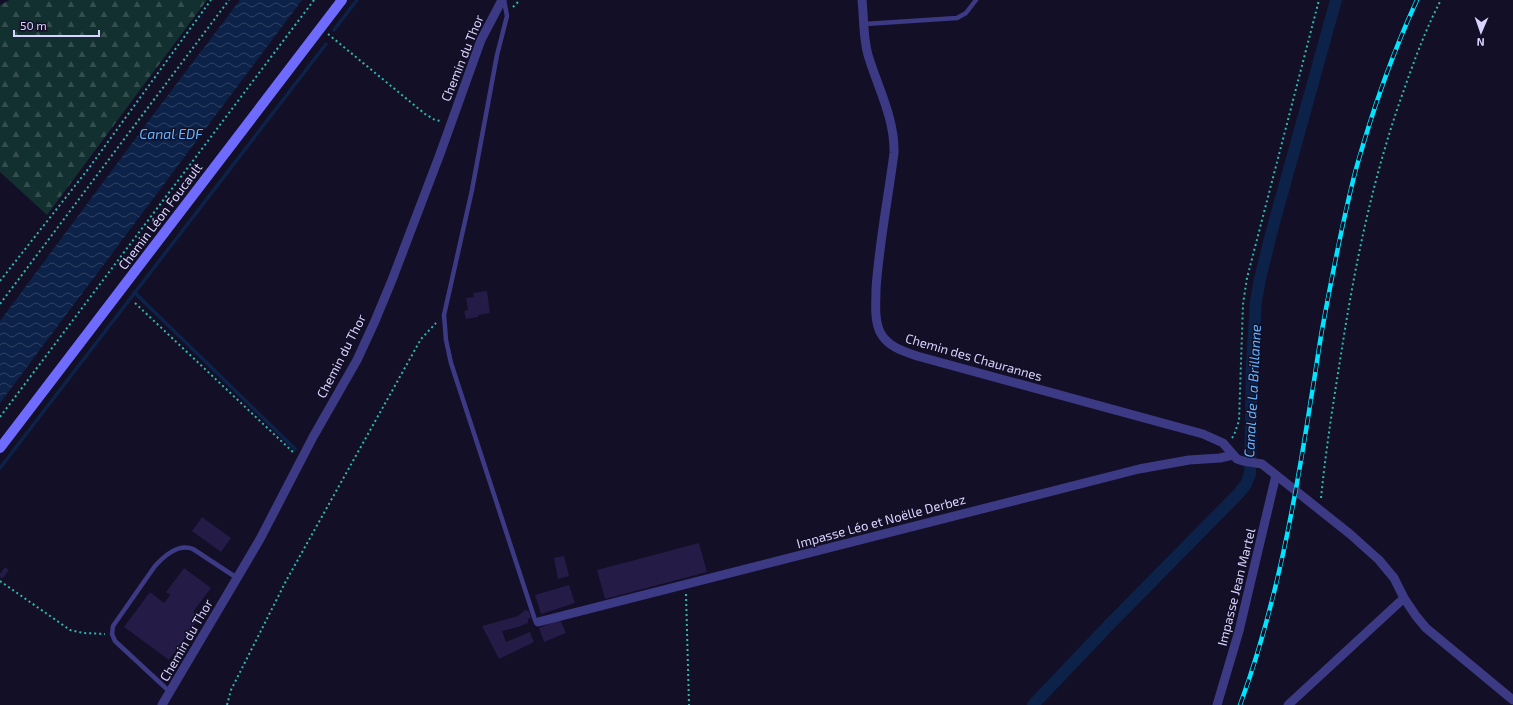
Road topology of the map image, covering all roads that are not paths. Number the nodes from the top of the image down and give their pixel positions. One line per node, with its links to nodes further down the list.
1 (342, 0): 6 (main road, Chemin Léon Foucault)
2 (503, 0): 9 (street, Chemin du Thor); 11 (lane)
3 (862, 0): 5 (street, Chemin des Chaurannes)
4 (976, 0): 5 (lane)
5 (865, 24): 7 (street, Chemin des Chaurannes)
6 (0, 448)
7 (1233, 455): 8 (street); 11 (street, Impasse Léo et Noëlle Derbez)
8 (1276, 475): 10 (street); 15 (street, Impasse Jean Martel)
9 (237, 578): 12 (street, Chemin du Thor); 12 (lane)
10 (1404, 598): 13 (street); 16 (street)
11 (538, 622)
12 (170, 692): 14 (street, Chemin du Thor)
13 (1513, 700)
14 (162, 705)
15 (1217, 705)
16 (1288, 705)

